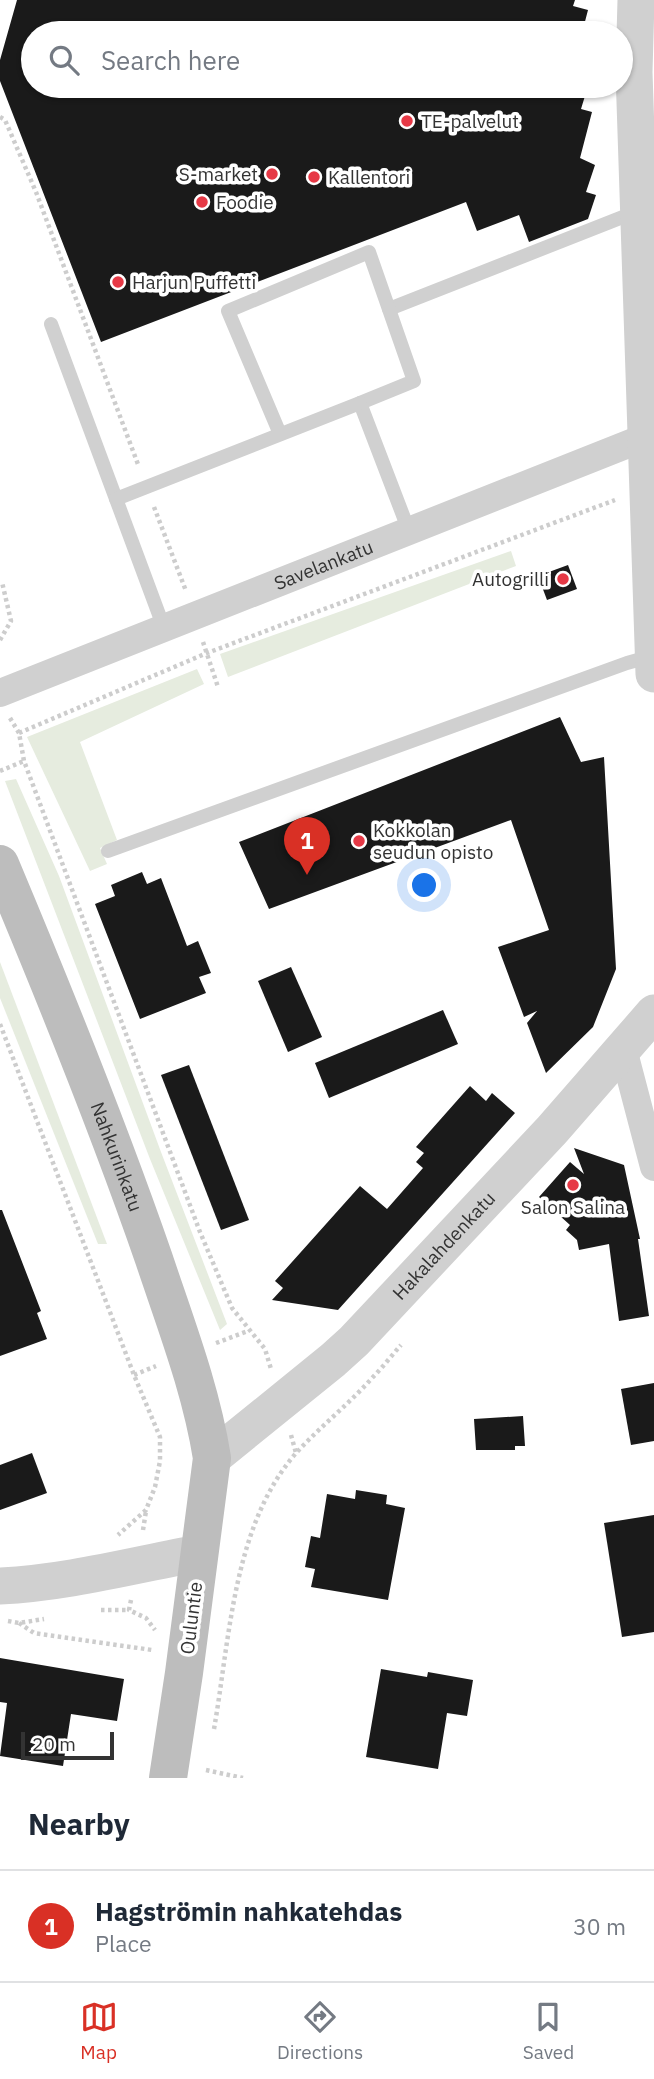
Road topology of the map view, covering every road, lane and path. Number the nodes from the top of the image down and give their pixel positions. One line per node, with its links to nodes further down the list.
1 (636, 0): 3 (street)
2 (0, 117): 9 (path)
3 (638, 211): 4 (lane); 8 (street)
4 (389, 309): 6 (lane); 7 (lane)
5 (51, 324): 10 (lane)
6 (360, 403): 7 (lane); 12 (lane)
7 (281, 434): 9 (lane)
8 (646, 436): 12 (street, Savelankatu); 18 (street)
9 (146, 487): 10 (lane); 14 (path)
10 (116, 499): 15 (lane)
11 (611, 501): 17 (path)
12 (409, 531): 15 (street, Savelankatu)
13 (2, 582): 16 (path)
14 (185, 588)
15 (164, 628): 21 (street, Savelankatu)
16 (0, 640)
17 (207, 653): 20 (path); 22 (path)
18 (653, 656): 19 (street); 25 (lane)
19 (654, 674)
20 (218, 687)
21 (3, 703): 22 (path)
22 (19, 733): 23 (path)
23 (24, 761): 24 (path); 33 (path)
24 (0, 771)
25 (108, 851)
26 (0, 864): 27 (main road, Nahkurinkatu)
27 (9, 911): 34 (main road, Nahkurinkatu)
28 (654, 1013): 30 (street, Hakalahdenkatu)
29 (0, 1024): 35 (path)
30 (623, 1049): 31 (street); 33 (street, Hakalahdenkatu)
31 (654, 1167)
32 (407, 1337): 40 (path)
33 (281, 1402): 34 (street, Hakalahdenkatu)
34 (212, 1458): 37 (main road, Ouluntie)
35 (146, 1510): 36 (path); 36 (path)
36 (127, 1550): 37 (street); 38 (street); 39 (path)
37 (199, 1553): 43 (main road, Ouluntie)
38 (0, 1586)
39 (19, 1623)
40 (213, 1730)
41 (208, 1757): 42 (path)
42 (206, 1770): 44 (path); 45 (path)
43 (168, 1778)
44 (205, 1778)
45 (243, 1778)

